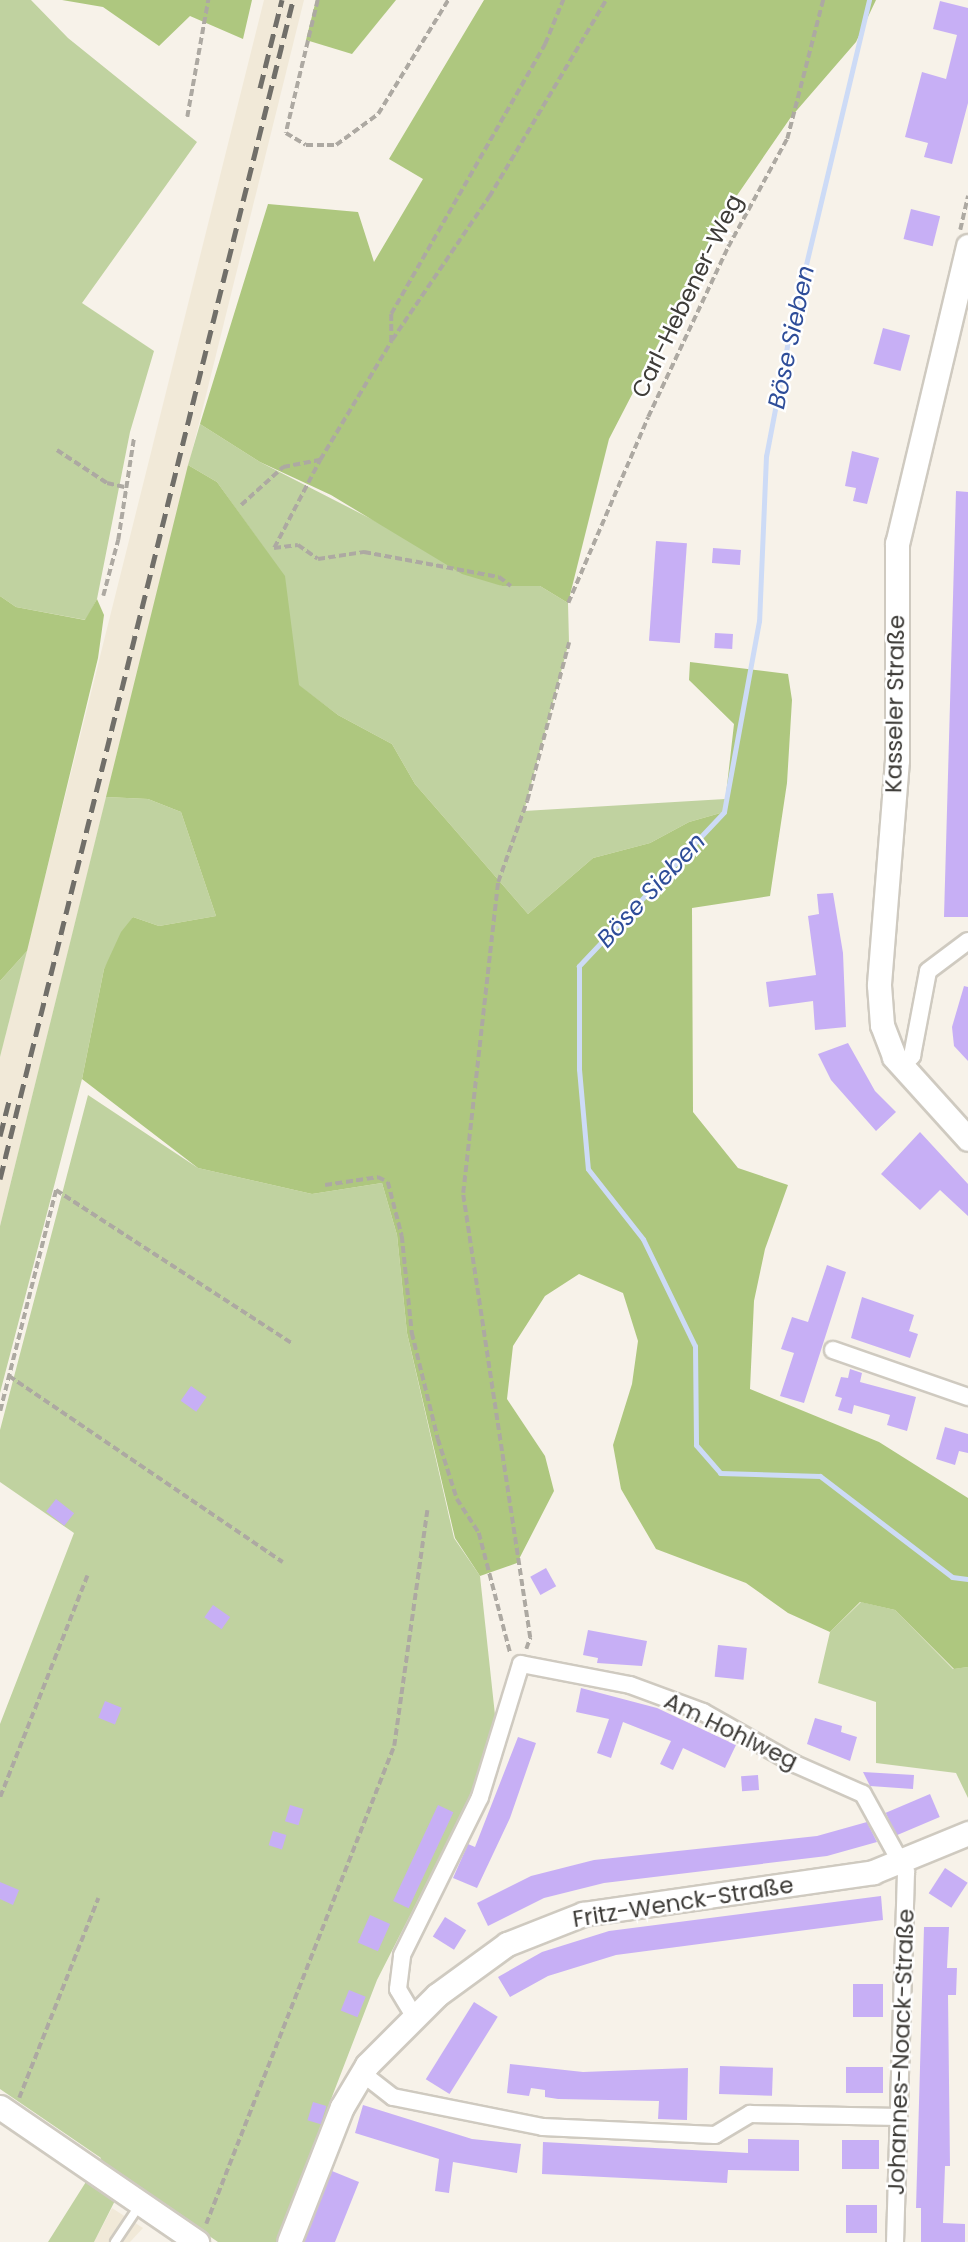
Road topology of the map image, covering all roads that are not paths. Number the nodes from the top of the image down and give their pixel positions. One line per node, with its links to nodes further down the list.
1 (968, 246): 3 (main road, Kasseler Straße)
2 (968, 941): 3 (street)
3 (901, 1067): 4 (main road, Kasseler Straße)
4 (968, 1139)
5 (832, 1350): 6 (street)
6 (968, 1397)
7 (968, 1833): 8 (main road, Fritz-Wenck-Straße)
8 (901, 1863): 9 (main road, Fritz-Wenck-Straße); 9 (street, Am Hohlweg); 12 (street, Johannes-Noack-Straße)
9 (414, 2016): 10 (main road, Fritz-Wenck-Straße)
10 (362, 2073): 12 (street); 16 (main road, Fritz-Wenck-Straße)
11 (6, 2111): 13 (main road)
12 (899, 2118): 17 (street, Johannes-Noack-Straße)
13 (141, 2203): 14 (main road); 15 (lane)
14 (200, 2237)
15 (115, 2242)
16 (289, 2242)
17 (895, 2242)

